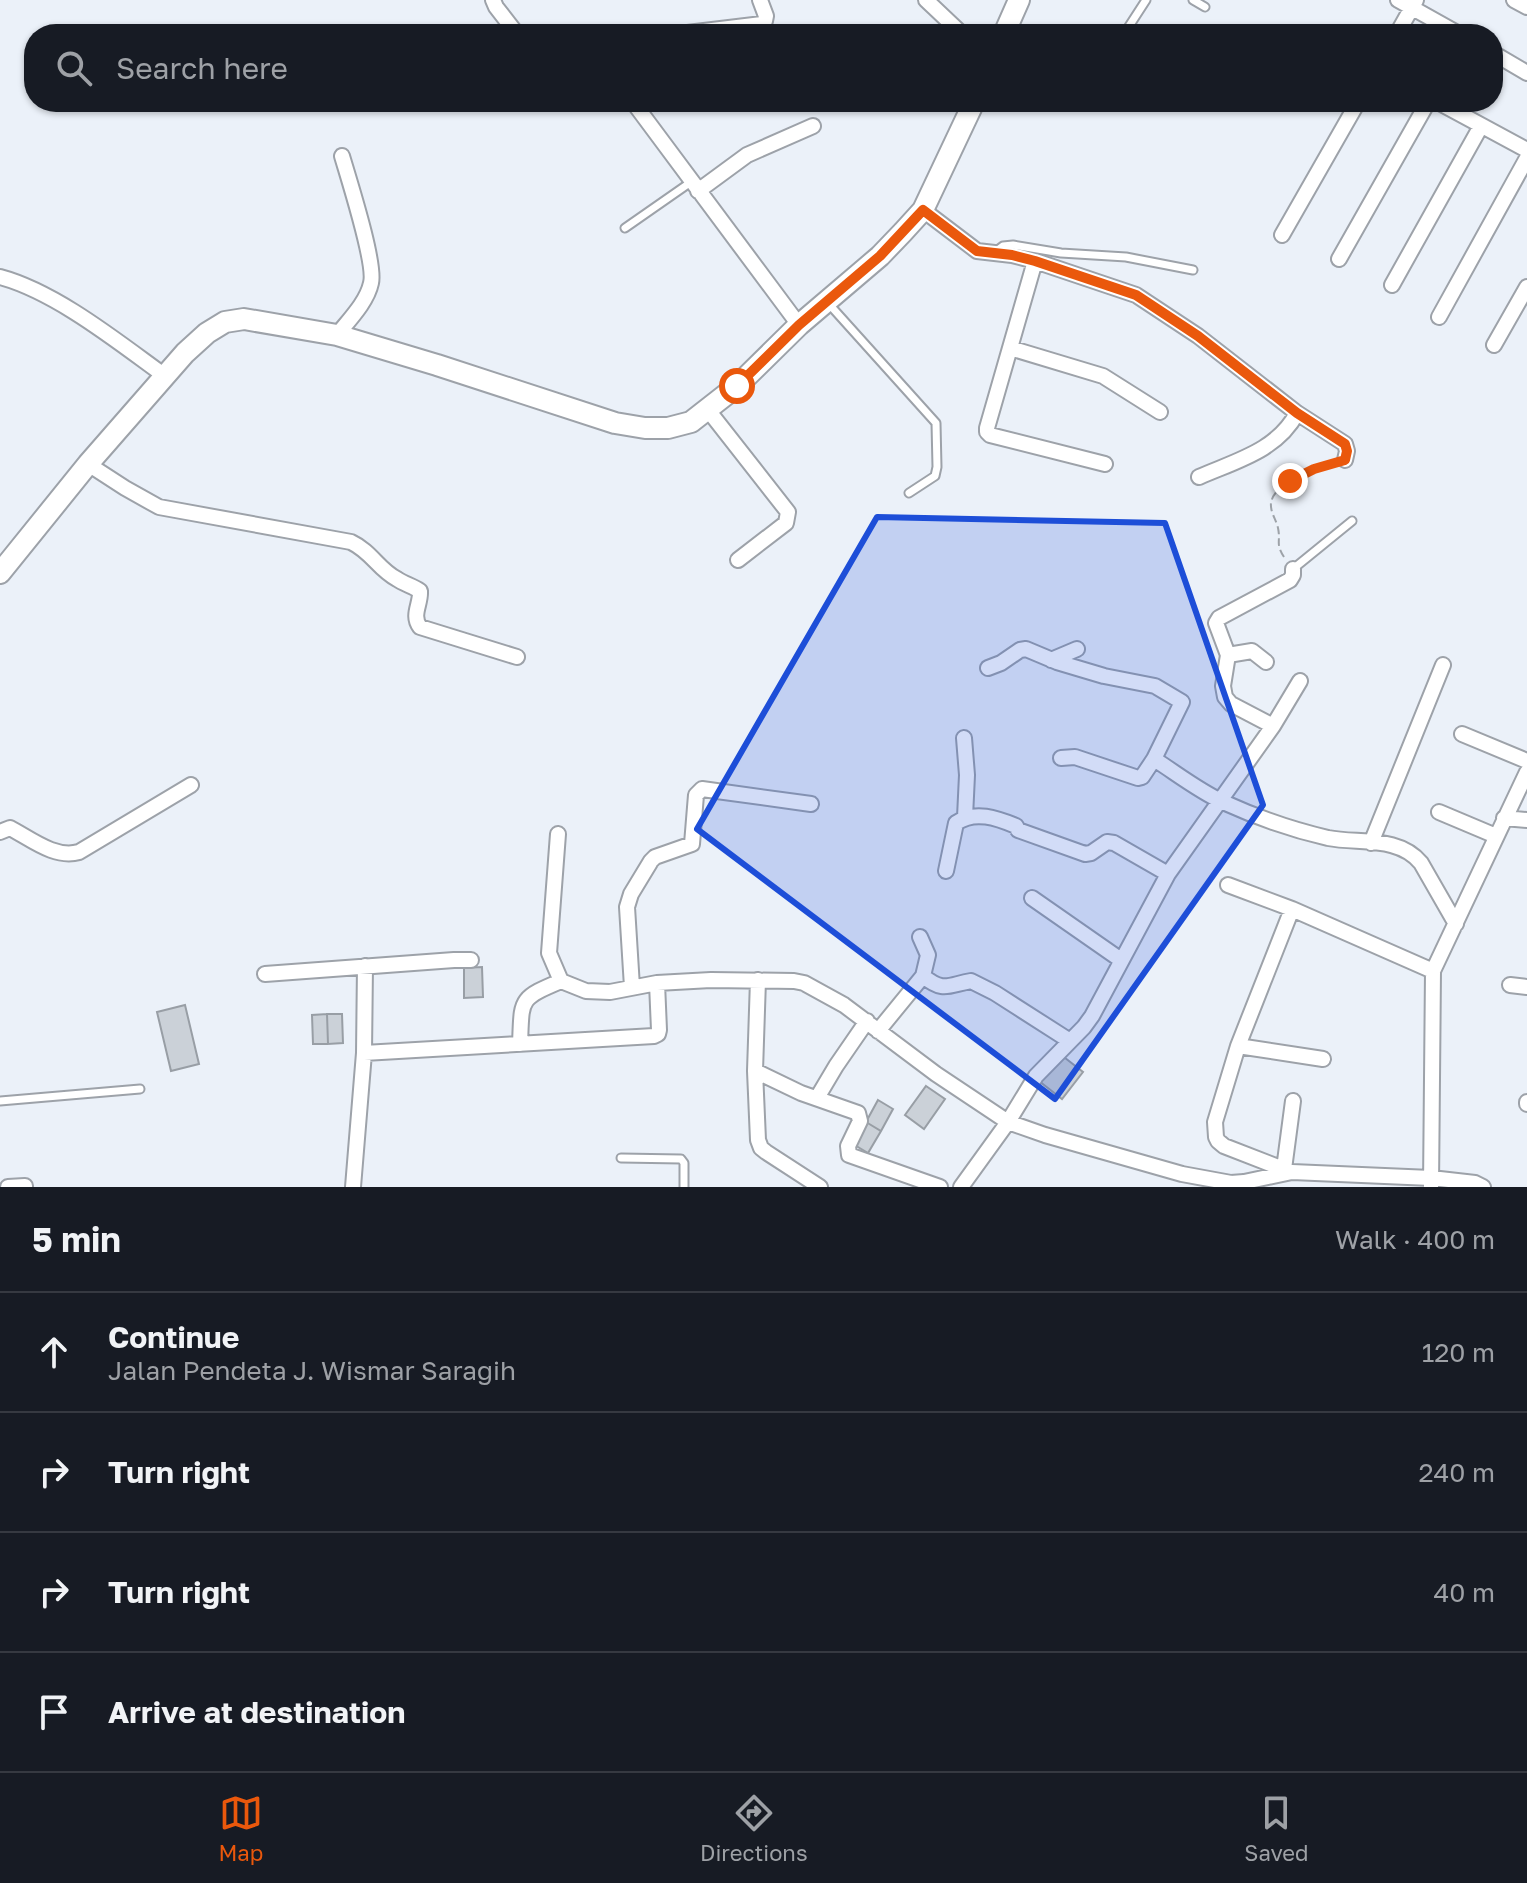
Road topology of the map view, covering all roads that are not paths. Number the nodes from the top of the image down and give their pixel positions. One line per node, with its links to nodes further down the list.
1 (493, 0): 11 (street)
2 (760, 0): 12 (street)
3 (926, 0): 13 (street)
4 (1019, 0): 14 (street)
5 (1146, 0): 15 (lane)
6 (1193, 0): 9 (lane)
7 (1514, 0): 10 (street)
8 (1408, 2): 16 (street); 17 (street)
9 (1205, 7)
10 (1527, 7)
11 (509, 24)
12 (762, 24)
13 (951, 24)
14 (1008, 24)
15 (1130, 24)
16 (1400, 24)
17 (1443, 24)
18 (1503, 59): 19 (street)
19 (1527, 73)
20 (640, 112): 30 (street)
21 (969, 112): 31 (street)
22 (1352, 112): 33 (street)
23 (1422, 112): 35 (street)
24 (1456, 112): 26 (street)
25 (813, 126): 30 (street)
26 (1481, 126): 27 (street); 39 (street)
27 (1527, 150)
28 (342, 156): 44 (street)
29 (1527, 158): 42 (street)
30 (694, 187): 32 (lane); 43 (street)
31 (923, 210): 34 (street); 41 (street)
32 (625, 228)
33 (1282, 235)
34 (993, 253): 36 (street); 37 (lane)
35 (1339, 259)
36 (1035, 261): 46 (street); 50 (street)
37 (1193, 270)
38 (0, 277): 47 (street)
39 (1392, 285)
40 (1527, 287): 45 (street)
41 (827, 301): 43 (street); 55 (lane)
42 (1439, 317)
43 (799, 325): 48 (street)
44 (337, 335): 47 (street); 48 (street)
45 (1494, 345)
46 (1010, 348): 49 (street); 53 (street)
47 (165, 376): 52 (street)
48 (708, 410): 57 (street)
49 (1160, 412)
50 (1297, 413): 51 (street); 54 (street)
51 (1345, 460)
52 (88, 464): 59 (street); 62 (street)
53 (1105, 464)
54 (1199, 477)
55 (909, 493)
56 (1352, 521): 58 (lane)
57 (738, 560)
58 (1293, 569): 61 (street)
59 (0, 573)
60 (1077, 649): 63 (street)
61 (1228, 655): 64 (street); 68 (street)
62 (517, 657)
63 (1051, 660): 66 (street); 72 (street)
64 (1266, 662)
65 (1443, 665): 85 (street)
66 (988, 668)
67 (1300, 681): 68 (street)
68 (1273, 726): 76 (street)
69 (1462, 734): 73 (street)
70 (964, 738): 79 (street)
71 (1061, 758): 72 (street)
72 (1154, 759): 76 (street)
73 (1527, 761)
74 (1527, 772): 80 (street)
75 (191, 785): 82 (street)
76 (1221, 801): 85 (street); 87 (street)
77 (811, 804): 103 (street)
78 (1439, 812): 84 (street)
79 (965, 817): 86 (street); 87 (street)
80 (1504, 818): 81 (street); 84 (street)
81 (1527, 820)
82 (0, 832)
83 (558, 834): 100 (street)
84 (1496, 836): 91 (street)
85 (1371, 843): 91 (street)
86 (946, 871)
87 (1168, 874): 94 (street)
88 (1228, 885): 90 (street)
89 (1032, 898): 94 (street)
90 (1292, 909): 96 (street); 108 (street)
91 (1456, 924): 96 (street)
92 (920, 937): 98 (street)
93 (471, 960): 95 (street)
94 (1121, 960): 106 (street)
95 (365, 966): 97 (street); 109 (street)
96 (1433, 971): 119 (street)
97 (265, 974)
98 (923, 976): 105 (street); 106 (street)
99 (758, 980): 101 (street); 105 (street); 111 (street)
100 (561, 981): 103 (street); 107 (street)
101 (657, 983): 103 (street); 107 (street)
102 (1510, 985): 104 (street)
103 (632, 987)
104 (1527, 987)
105 (872, 1026): 113 (street); 116 (street)
106 (1070, 1041): 116 (street)
107 (520, 1044): 109 (street)
108 (1238, 1046): 110 (street); 118 (street)
109 (364, 1053): 122 (street)
110 (1323, 1059)
111 (755, 1071): 113 (street); 124 (street)
112 (140, 1089): 114 (lane)
113 (817, 1098): 125 (street)
114 (0, 1101)
115 (1293, 1101): 118 (street)
116 (1008, 1122): 118 (street); 126 (street)
117 (621, 1158): 123 (lane)
118 (1297, 1175): 119 (street)
119 (1431, 1182): 127 (street)
120 (25, 1186): 121 (street)
121 (8, 1187)
122 (353, 1187)
123 (684, 1187)
124 (820, 1187)
125 (940, 1187)
126 (961, 1187)
127 (1483, 1187)

